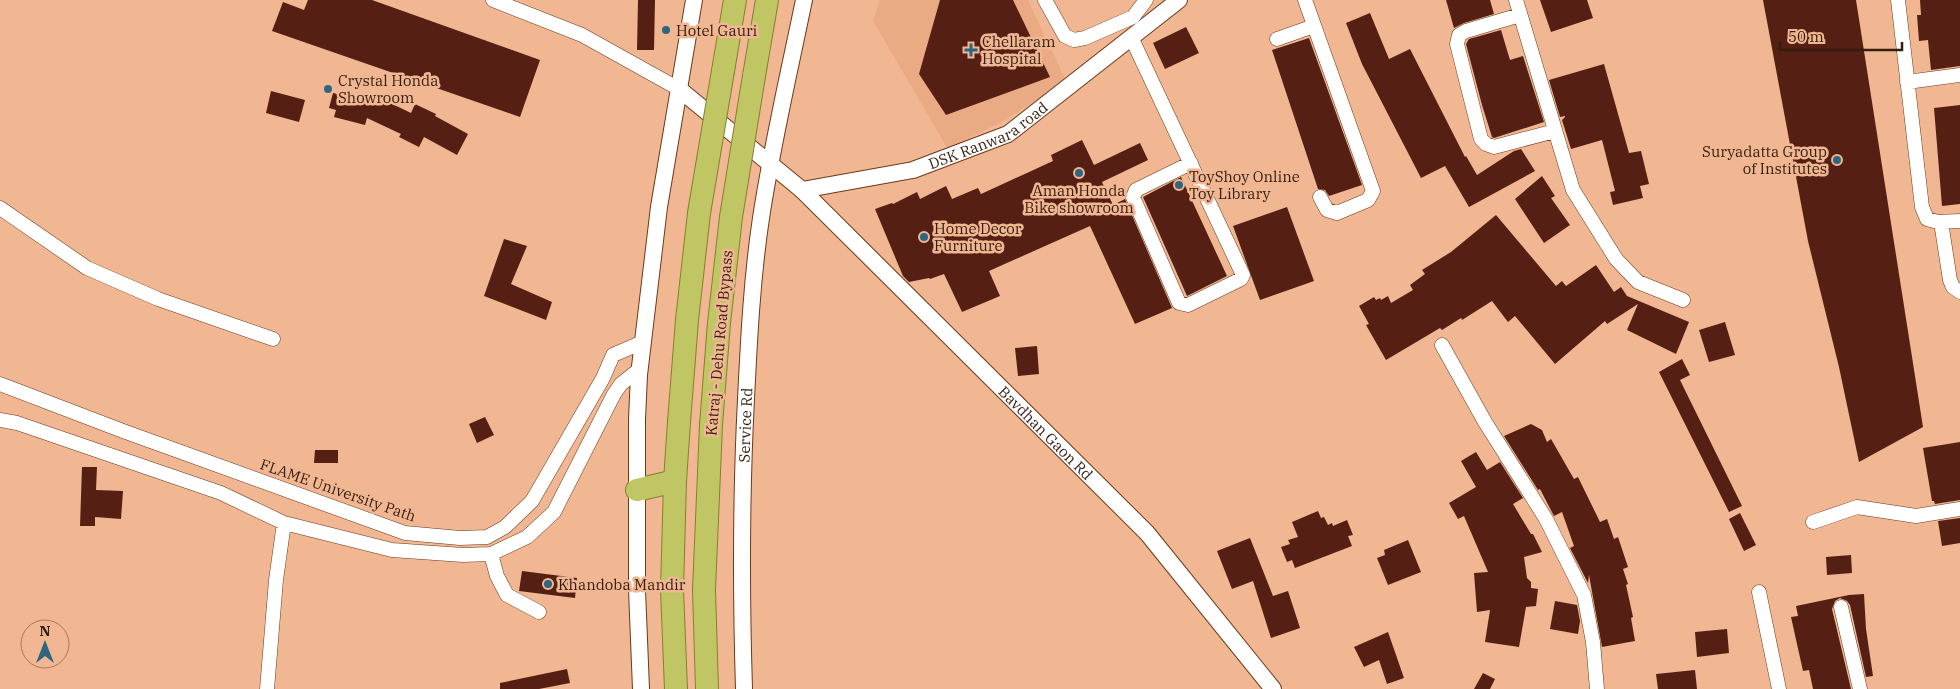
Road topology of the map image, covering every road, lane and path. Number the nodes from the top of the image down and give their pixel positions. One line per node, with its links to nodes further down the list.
1 (493, 0): 19 (street)
2 (694, 0): 19 (street)
3 (735, 0): 38 (highway, bridge)
4 (767, 0): 50 (highway, Katraj - Dehu Road Bypass, bridge)
5 (804, 0): 22 (street, Service Rd)
6 (1045, 0): 11 (street)
7 (1179, 0): 13 (street, DSK Ranwara road)
8 (1305, 0): 14 (street)
9 (1516, 0): 12 (street)
10 (1898, 0): 18 (street)
11 (1146, 1): 13 (street)
12 (1520, 15): 20 (street); 20 (street)
13 (1156, 19): 15 (street, DSK Ranwara road)
14 (1314, 26): 16 (street); 24 (street)
15 (1131, 37): 21 (street); 23 (street, DSK Ranwara road)
16 (1277, 39)
17 (1960, 75): 18 (street)
18 (1907, 82): 27 (street)
19 (679, 90): 22 (street); 31 (street)
20 (1555, 131): 29 (street)
21 (1191, 163): 21 (street)
22 (770, 164): 23 (street); 51 (street, Service Rd)
23 (802, 190): 52 (street, Bavdhan Gaon Rd)
24 (1320, 197)
25 (0, 208): 30 (street)
26 (1960, 220): 27 (street)
27 (1942, 222): 28 (street)
28 (1960, 292)
29 (1683, 300)
30 (273, 339)
31 (642, 342): 33 (street); 34 (street)
32 (1442, 345): 53 (street)
33 (613, 355): 35 (street, FLAME University Path); 36 (street)
34 (640, 369): 36 (street); 39 (street)
35 (0, 384)
36 (620, 384): 43 (street)
37 (0, 420): 42 (street)
38 (675, 482): 39 (highway); 49 (highway)
39 (637, 490): 48 (street)
40 (1960, 509): 41 (street)
41 (1814, 522)
42 (284, 523): 43 (street); 47 (street)
43 (491, 554): 46 (street)
44 (1759, 592): 54 (street)
45 (1841, 607): 55 (street)
46 (538, 612)
47 (267, 689)
48 (641, 689)
49 (676, 689)
50 (708, 689)
51 (744, 689)
52 (1273, 689)
53 (1597, 689)
54 (1779, 689)
55 (1860, 689)

